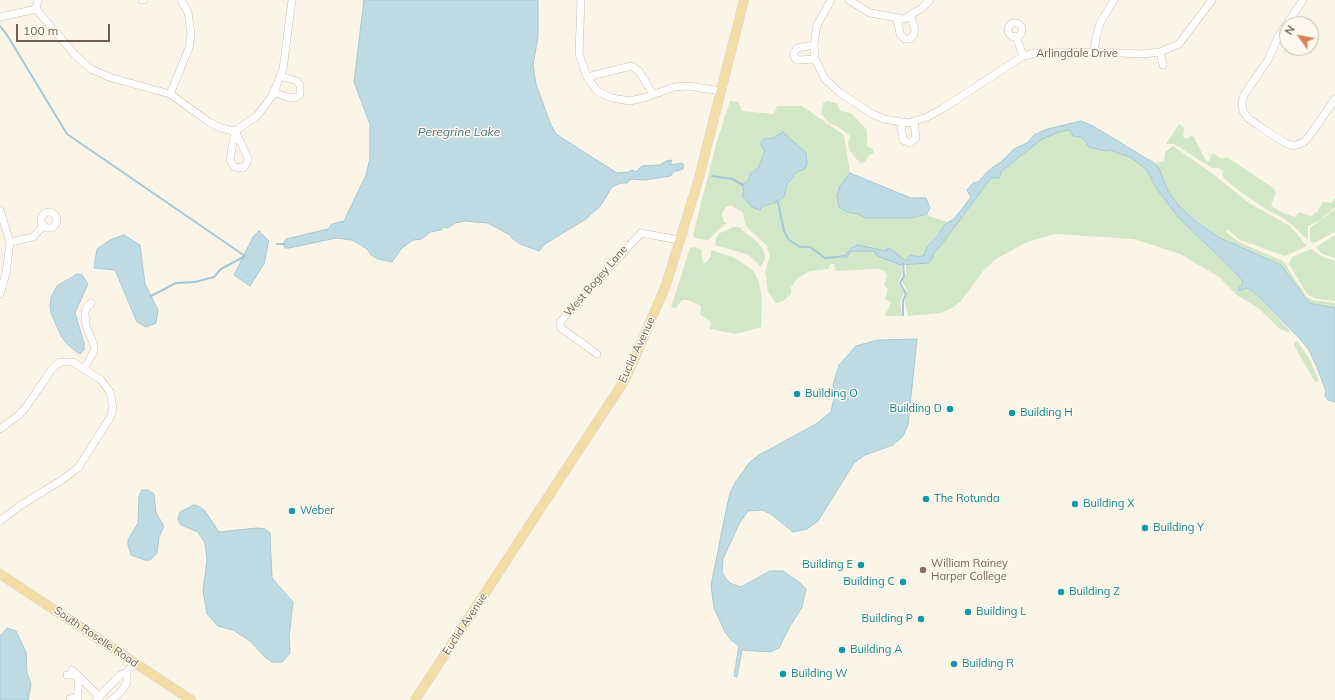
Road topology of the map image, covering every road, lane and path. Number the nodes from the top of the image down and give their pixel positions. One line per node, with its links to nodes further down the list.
1 (38, 0): 12 (street)
2 (181, 0): 27 (street)
3 (292, 0): 23 (street)
4 (582, 0): 24 (street)
5 (744, 0): 25 (main road, Euclid Avenue)
6 (831, 0): 17 (street)
7 (849, 0): 15 (street)
8 (930, 0): 13 (street)
9 (1114, 0): 18 (street)
10 (1212, 0): 19 (street, Arlingdale Drive)
11 (1303, 0): 29 (street)
12 (36, 9): 14 (street); 27 (street)
13 (910, 15): 15 (street); 15 (street)
14 (0, 17)
15 (897, 18)
16 (1016, 36): 20 (street)
17 (814, 45): 21 (street); 21 (street)
18 (1094, 52): 19 (street, Arlingdale Drive); 20 (street, Arlingdale Drive)
19 (1160, 52): 22 (street)
20 (1023, 56): 30 (street, Arlingdale Drive)
21 (815, 59): 31 (street, Arlingdale Drive)
22 (1163, 65)
23 (280, 76): 26 (street); 26 (street)
24 (587, 77): 28 (street); 28 (street)
25 (720, 91): 28 (street); 35 (main road, Euclid Avenue)
26 (273, 92): 32 (street)
27 (170, 94): 32 (street)
28 (653, 94)
29 (1335, 99)
30 (914, 121): 31 (street, Arlingdale Drive); 31 (street)
31 (901, 123)
32 (235, 131): 32 (street)
33 (0, 210): 36 (street)
34 (43, 226): 36 (street)
35 (680, 240): 39 (street, West Bogey Lane); 51 (main road, Euclid Avenue)
36 (10, 242): 37 (street)
37 (0, 294)
38 (91, 304): 40 (street)
39 (598, 354)
40 (84, 369): 41 (street); 42 (street)
41 (0, 429)
42 (0, 521)
43 (0, 574): 44 (main road, South Roselle Road)
44 (135, 662): 45 (street); 50 (main road, South Roselle Road)
45 (127, 672): 47 (street); 49 (street)
46 (77, 694): 47 (street); 48 (street)
47 (100, 696): 49 (street)
48 (70, 699)
49 (114, 699)
50 (191, 700)
51 (415, 700)

